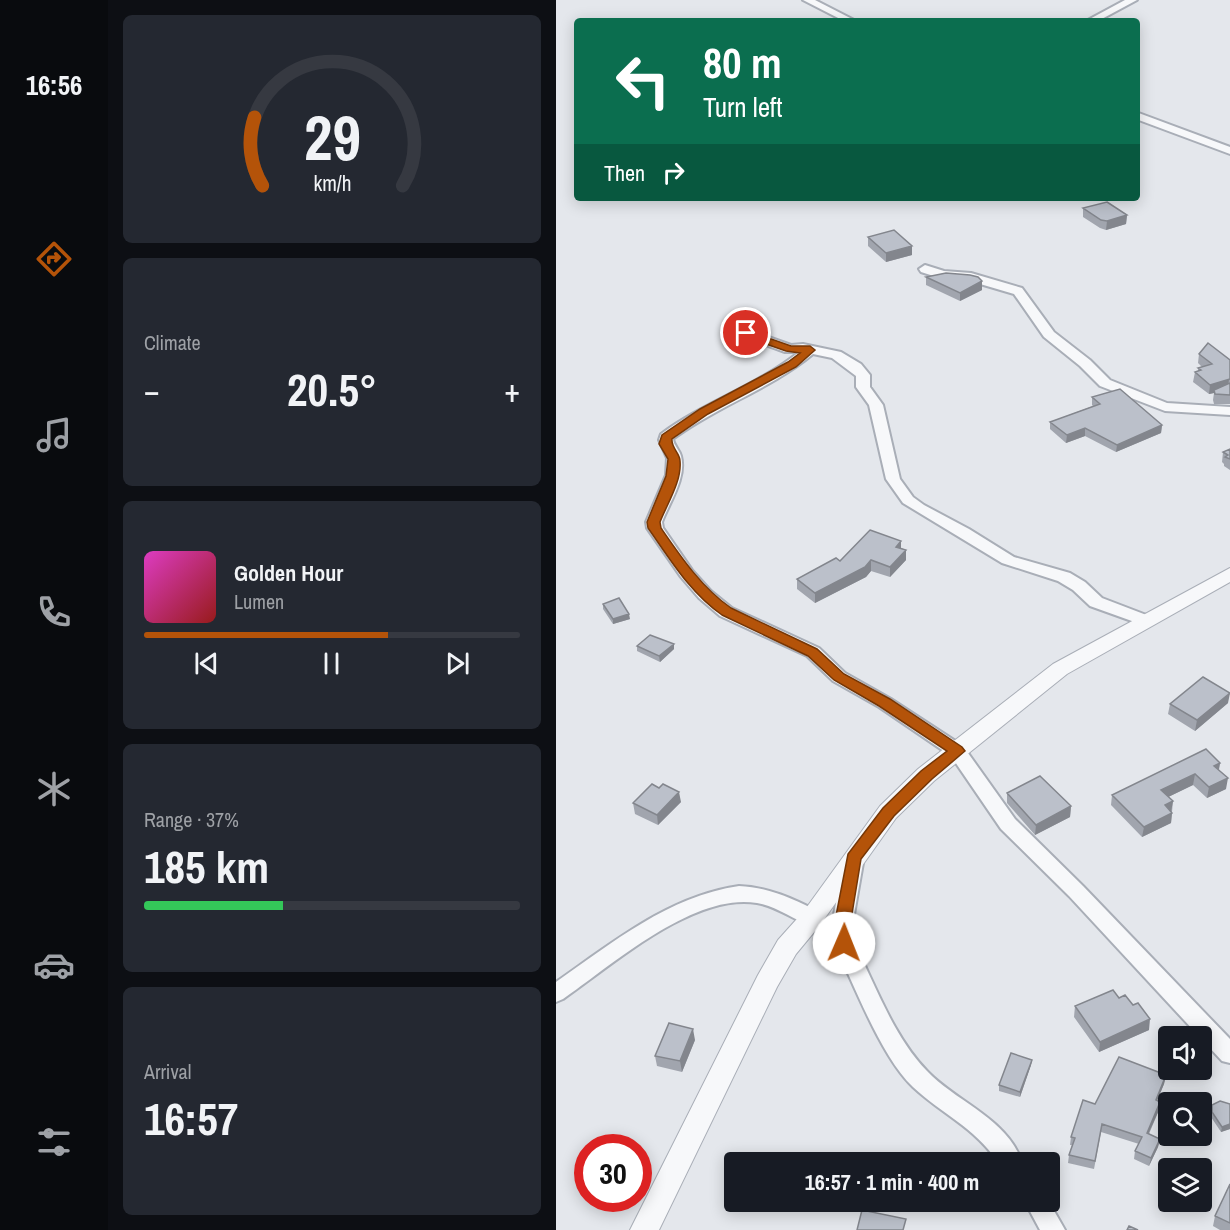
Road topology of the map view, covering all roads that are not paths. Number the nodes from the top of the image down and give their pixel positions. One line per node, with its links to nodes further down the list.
1 (808, 0): 3 (street)
2 (1132, 0): 4 (street)
3 (846, 18)
4 (1097, 18)
5 (1140, 117): 6 (street)
6 (1230, 151)
7 (925, 269): 10 (street)
8 (746, 333): 9 (street)
9 (810, 350): 12 (street); 13 (street)
10 (1230, 411)
11 (1230, 574): 12 (street)
12 (1143, 620): 13 (street)
13 (957, 751): 14 (street); 17 (street)
14 (854, 858): 15 (street); 18 (street)
15 (812, 918): 16 (street); 20 (street)
16 (556, 993)
17 (1230, 1054)
18 (1004, 1152)
19 (1043, 1212): 21 (street)
20 (644, 1230)
21 (1053, 1230)

